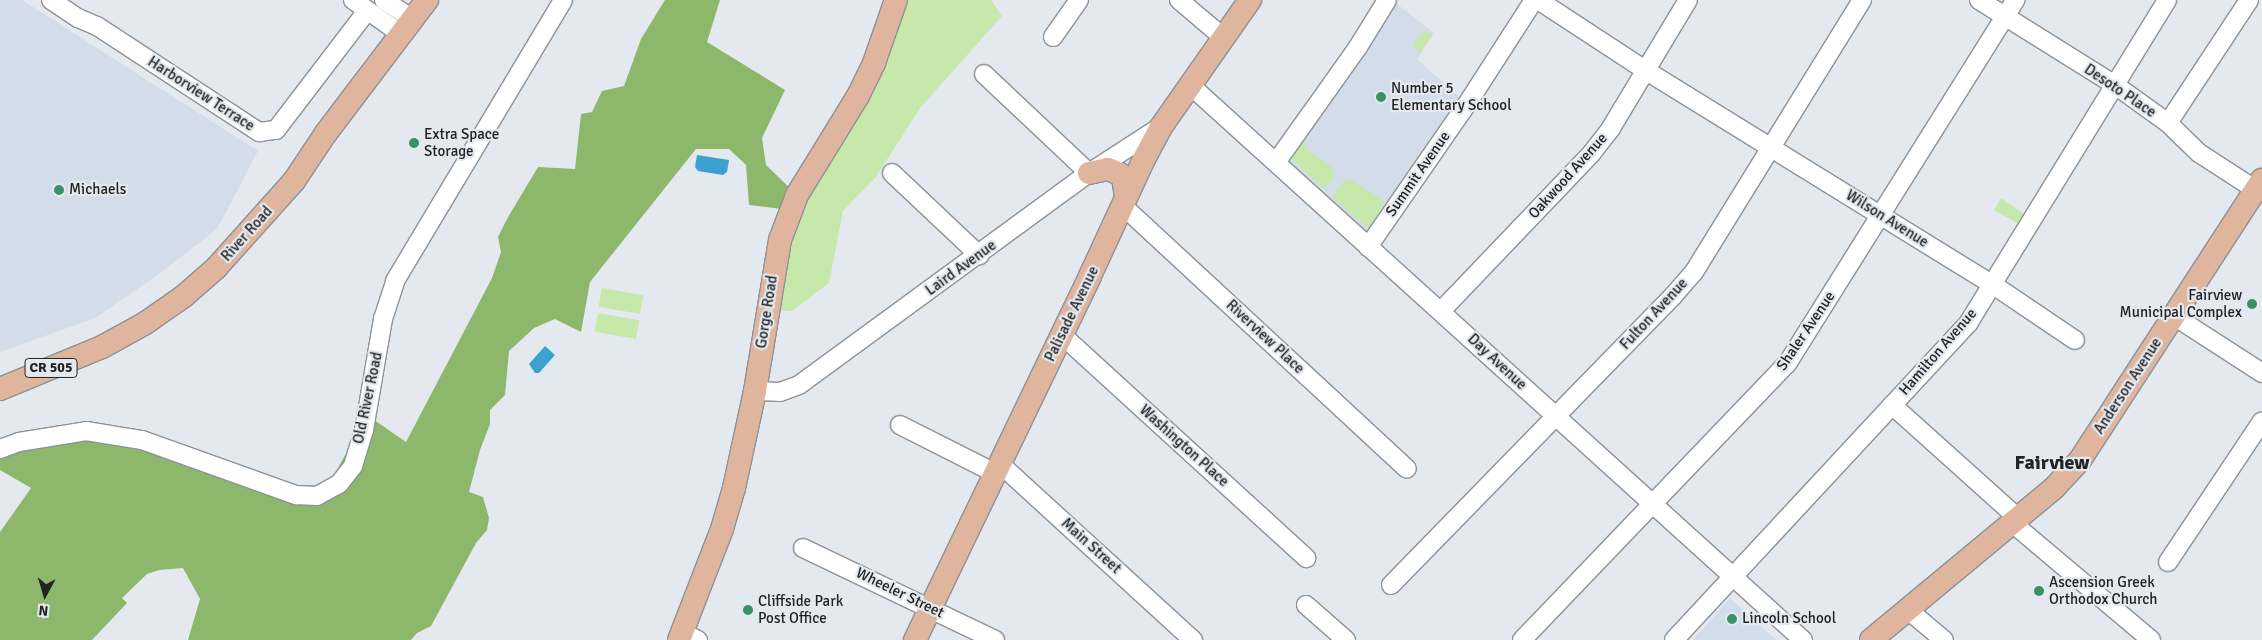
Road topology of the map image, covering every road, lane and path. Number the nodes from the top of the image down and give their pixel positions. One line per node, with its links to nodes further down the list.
1 (51, 0): 18 (street, Harborview Terrace)
2 (353, 0): 18 (street)
3 (384, 0): 20 (street)
4 (427, 0): 20 (main road, River Road / CR 505)
5 (563, 0): 50 (street, Old River Road)
6 (896, 0): 45 (main road, Gorge Road)
7 (1079, 0): 21 (street)
8 (1179, 0): 22 (street)
9 (1250, 0): 22 (main road, Palisade Avenue)
10 (1387, 0): 30 (street)
11 (1536, 0): 23 (street, Wilson Avenue); 36 (street, Summit Avenue)
12 (1688, 0): 23 (street, Oakwood Avenue)
13 (1862, 0): 29 (street, Fulton Avenue)
14 (1979, 0): 19 (street, Desoto Place)
15 (2015, 0): 19 (street, Shaler Avenue)
16 (2167, 0): 26 (street, Hamilton Avenue)
17 (2249, 0): 27 (street)
18 (367, 11): 20 (street)
19 (2005, 16): 26 (street, Desoto Place); 35 (street, Shaler Avenue)
20 (407, 26): 44 (main road, River Road / CR 505)
21 (1053, 37)
22 (1224, 38): 25 (main road, Palisade Avenue)
23 (1645, 70): 29 (street, Wilson Avenue); 39 (street, Oakwood Avenue)
24 (984, 74): 32 (street)
25 (1190, 85): 28 (main road, Palisade Avenue); 30 (street, Day Avenue)
26 (2115, 85): 27 (street, Desoto Place); 38 (street, Hamilton Avenue)
27 (2168, 124): 33 (street, Desoto Place)
28 (1161, 127): 32 (street, Laird Avenue); 34 (main road, Palisade Avenue)
29 (1770, 148): 35 (street, Wilson Avenue); 47 (street, Fulton Avenue)
30 (1276, 161): 36 (street, Day Avenue)
31 (892, 173): 37 (street)
32 (1089, 173): 34 (main road); 37 (street, Laird Avenue)
33 (2259, 185): 40 (main road, Anderson Avenue)
34 (1124, 201): 41 (main road, Palisade Avenue); 52 (street, Riverview Place)
35 (1881, 214): 38 (street, Wilson Avenue); 53 (street, Shaler Avenue)
36 (1368, 247): 39 (street, Day Avenue)
37 (980, 255): 45 (street, Laird Avenue)
38 (1992, 284): 42 (street, Wilson Avenue); 46 (street, Hamilton Avenue)
39 (1442, 311): 47 (street, Day Avenue)
40 (2174, 316): 43 (street); 54 (main road, Anderson Avenue)
41 (1062, 335): 51 (main road, Palisade Avenue); 56 (street, Washington Place)
42 (2075, 340)
43 (2262, 373)
44 (0, 389)
45 (755, 390): 64 (main road, Gorge Road)
46 (1892, 405): 54 (street); 58 (street, Hamilton Avenue)
47 (1556, 416): 53 (street, Day Avenue); 59 (street, Fulton Avenue)
48 (2262, 421): 57 (street)
49 (900, 425): 51 (street, Main Street)
50 (0, 450)
51 (997, 468): 61 (main road, Palisade Avenue); 63 (street, Main Street)
52 (1407, 469)
53 (1654, 504): 58 (street, Day Avenue); 68 (street, Shaler Avenue)
54 (2014, 519): 62 (main road, Anderson Avenue); 73 (street)
55 (803, 548): 61 (street, Wheeler Street)
56 (1306, 558)
57 (2168, 562)
58 (1733, 576): 69 (street, Hamilton Avenue); 70 (street, Day Avenue)
59 (1391, 585)
60 (1306, 605): 67 (street)
61 (931, 609): 65 (main road, Palisade Avenue); 66 (street, Wheeler Street)
62 (1907, 609): 71 (main road, Anderson Avenue); 72 (street)
63 (1188, 634)
64 (686, 637)
65 (915, 640)
66 (995, 640)
67 (1346, 640)
68 (1522, 640)
69 (1674, 640)
70 (1803, 640)
71 (1871, 640)
72 (1944, 640)
73 (2151, 640)

